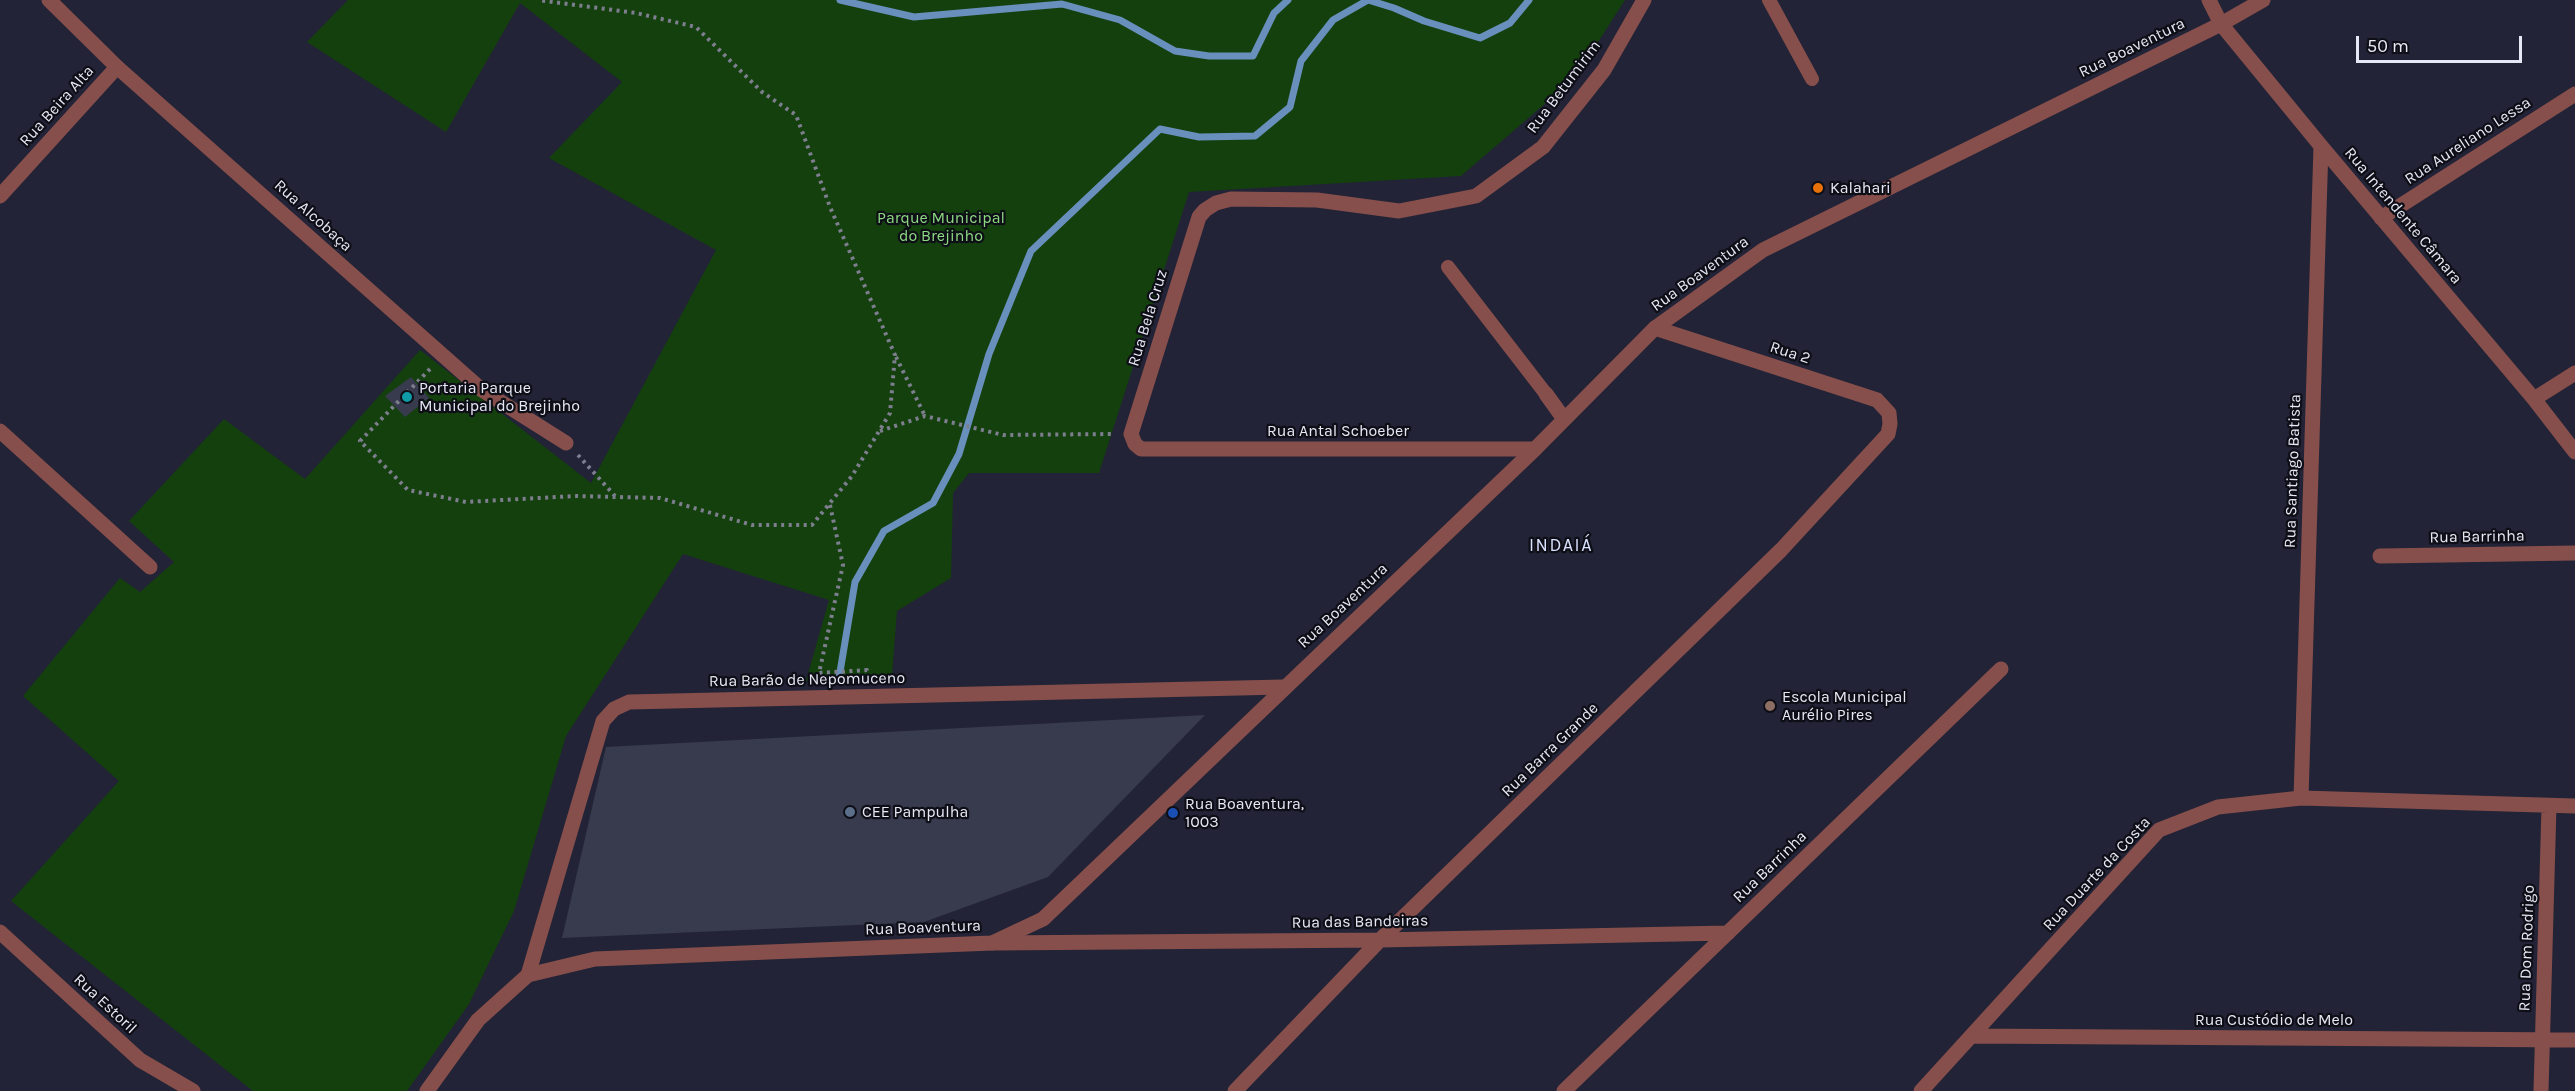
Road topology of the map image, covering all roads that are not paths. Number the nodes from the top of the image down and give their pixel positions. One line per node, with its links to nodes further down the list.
1 (49, 0): 7 (street, Rua Alcobaça)
2 (1644, 0): 12 (street, Rua Betumirim)
3 (1769, 0): 8 (lane)
4 (2209, 0): 6 (street, Rua Intendente Câmara)
5 (2263, 0): 6 (street, Rua Boaventura)
6 (2222, 24): 10 (street, Rua Intendente Câmara); 15 (street, Rua Boaventura)
7 (117, 67): 11 (street, Rua Beira Alta); 22 (street, Rua Alcobaça)
8 (1812, 79)
9 (2575, 94): 13 (street, Rua Aureliano Lessa)
10 (2321, 146): 13 (street, Rua Intendente Câmara); 31 (street, Rua Santiago Batista)
11 (0, 196)
12 (1216, 203): 23 (street, Rua Bela Cruz)
13 (2381, 218): 18 (street, Rua Intendente Câmara)
14 (1448, 267): 17 (lane)
15 (1655, 328): 19 (street, Rua Boaventura); 21 (street, Rua 2)
16 (2575, 373): 18 (street)
17 (1546, 394): 19 (street)
18 (2534, 399): 25 (street, Rua Intendente Câmara)
19 (1564, 419): 24 (street, Rua Boaventura)
20 (0, 431): 28 (street)
21 (1888, 434): 36 (street, Rua Barra Grande)
22 (566, 443)
23 (1141, 448): 24 (street, Rua Antal Schoeber)
24 (1535, 449): 30 (street, Rua Boaventura)
25 (2575, 452)
26 (2575, 553): 27 (street, Rua Barrinha)
27 (2380, 556)
28 (150, 567)
29 (2001, 669): 35 (street, Rua Barrinha)
30 (1283, 687): 37 (street, Rua Boaventura); 38 (street, Rua Barão de Nepomuceno)
31 (2301, 798): 32 (street, Rua Duarte da Costa); 39 (street, Rua Duarte da Costa)
32 (2549, 806): 33 (street, Rua Duarte da Costa); 40 (street, Rua Dom Rodrigo)
33 (2575, 806)
34 (0, 932): 42 (street, Rua Estoril)
35 (1728, 933): 36 (street, Rua das Bandeiras); 46 (street, Rua Barrinha)
36 (1380, 940): 37 (street, Rua das Bandeiras); 45 (street, Rua Barra Grande)
37 (992, 943): 38 (street, Rua Boaventura)
38 (528, 975): 44 (street, Rua Boaventura)
39 (1972, 1036): 40 (street, Rua Custódio de Melo); 47 (street, Rua Duarte da Costa)
40 (2543, 1040): 41 (street, Rua Custódio de Melo); 48 (street, Rua Dom Rodrigo)
41 (2575, 1040)
42 (175, 1086): 43 (street, Rua Estoril)
43 (193, 1091)
44 (427, 1091)
45 (1235, 1091)
46 (1564, 1091)
47 (1921, 1091)
48 (2541, 1091)

